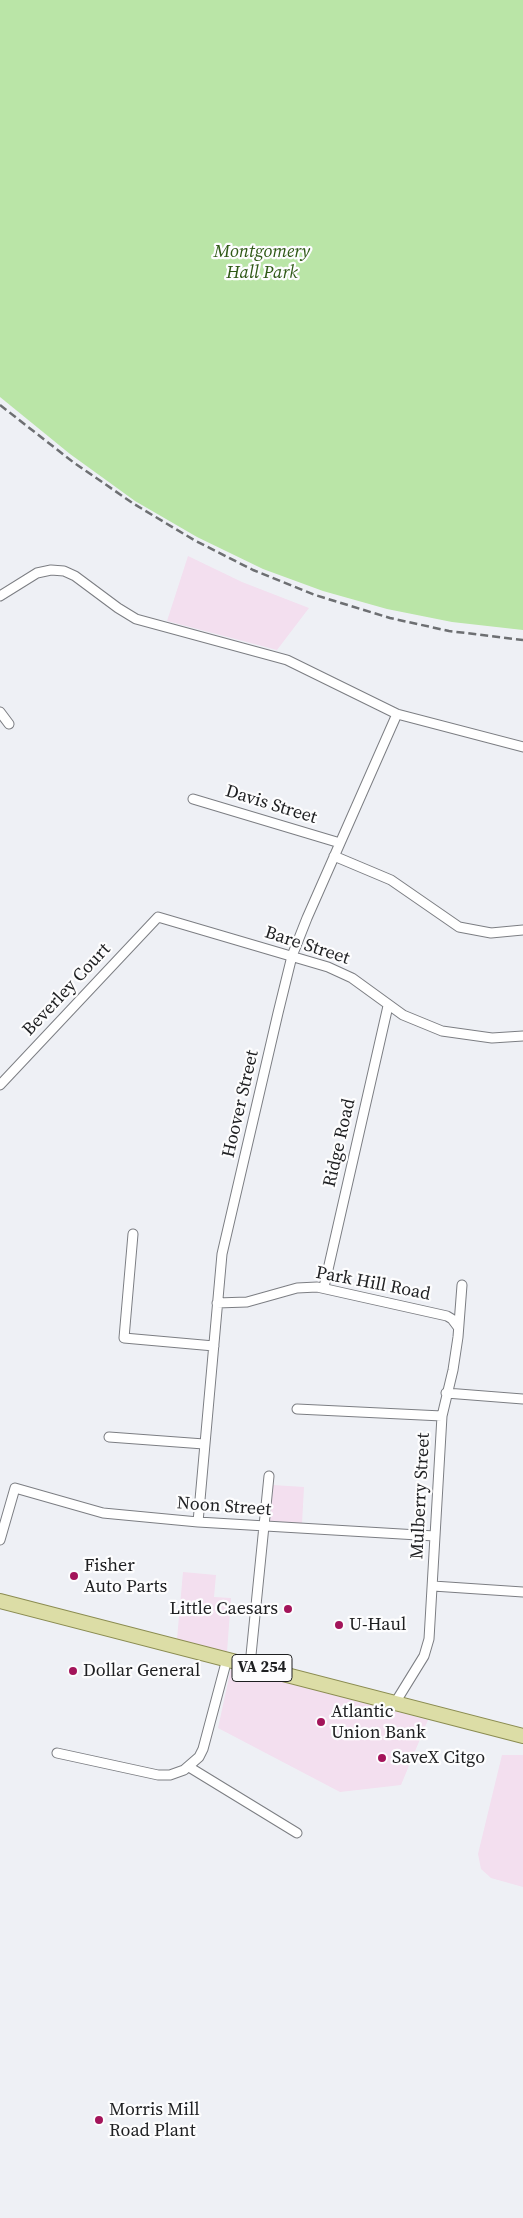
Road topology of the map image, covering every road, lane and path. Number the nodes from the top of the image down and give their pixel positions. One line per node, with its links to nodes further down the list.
1 (0, 596): 3 (street)
2 (0, 712): 4 (street)
3 (397, 714): 5 (street); 7 (street, Hoover Street)
4 (9, 724)
5 (523, 747)
6 (193, 799): 7 (street, Davis Street)
7 (340, 843): 8 (street, Hoover Street)
8 (334, 856): 10 (street); 11 (street, Hoover Street)
9 (158, 917): 11 (street, Bare Street); 14 (street, Beverley Court)
10 (523, 930)
11 (292, 956): 12 (street, Bare Street); 18 (street, Hoover Street)
12 (388, 1006): 13 (street, Bare Street); 17 (street, Ridge Road)
13 (523, 1036)
14 (0, 1085)
15 (133, 1234): 20 (street)
16 (462, 1284): 19 (street, Mulberry Street)
17 (324, 1287): 18 (street, Park Hill Road); 19 (street, Park Hill Road)
18 (217, 1303): 20 (street, Hoover Street)
19 (458, 1327): 21 (street, Mulberry Street)
20 (214, 1346): 26 (street, Hoover Street)
21 (446, 1393): 22 (street); 24 (street, Mulberry Street)
22 (523, 1400)
23 (297, 1409): 24 (street)
24 (442, 1416): 30 (street, Mulberry Street)
25 (109, 1437): 26 (street)
26 (204, 1444): 28 (street, Hoover Street)
27 (269, 1476): 29 (street)
28 (198, 1522): 29 (street, Noon Street); 31 (street, Noon Street)
29 (264, 1526): 30 (street, Noon Street); 36 (street)
30 (435, 1536): 32 (street, Mulberry Street)
31 (0, 1537)
32 (433, 1586): 33 (street); 37 (street, Mulberry Street)
33 (523, 1592)
34 (0, 1602): 35 (main road, VA 254)
35 (227, 1659): 36 (main road, VA 254); 40 (street)
36 (250, 1665): 37 (main road, VA 254)
37 (395, 1703): 38 (main road, VA 254)
38 (523, 1736)
39 (57, 1753): 40 (street)
40 (189, 1768): 41 (street)
41 (297, 1833)

